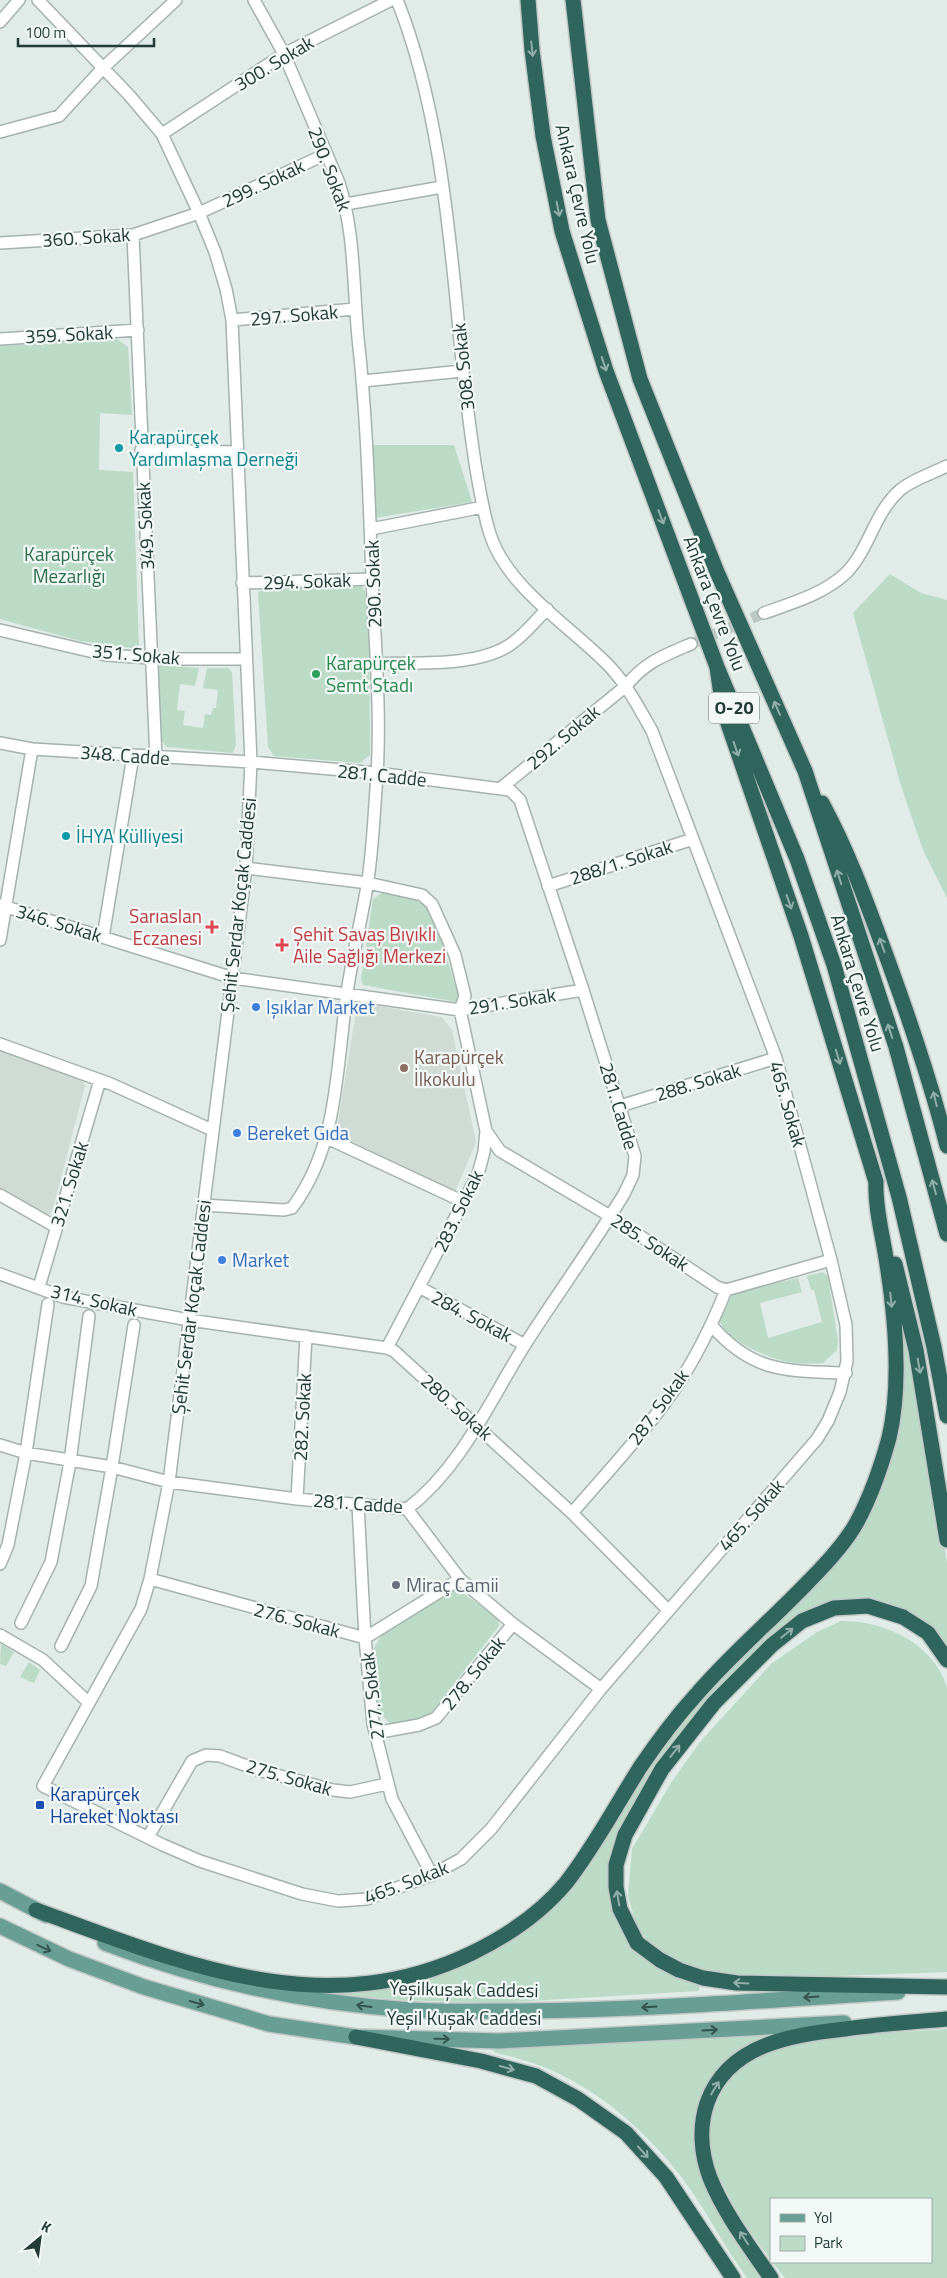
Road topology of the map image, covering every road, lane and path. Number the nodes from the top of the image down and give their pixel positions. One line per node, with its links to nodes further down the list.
1 (19, 0): 9 (street)
2 (38, 0): 11 (street, Şehit Serdar Koçak Caddesi)
3 (176, 0): 11 (street)
4 (254, 0): 10 (street, 290. Sokak)
5 (391, 0): 10 (street, 300. Sokak)
6 (396, 0): 15 (street, 308. Sokak)
7 (528, 0): 40 (highway, Ankara Çevre Yolu / O-20, one-way to 40)
8 (573, 0): 47 (highway, Ankara Çevre Yolu / O-20, one-way to 8)
9 (0, 22)
10 (284, 54): 13 (street, 300. Sokak); 14 (street, 290. Sokak)
11 (103, 68): 12 (street); 13 (street, Şehit Serdar Koçak Caddesi)
12 (0, 132)
13 (162, 134): 17 (street, Şehit Serdar Koçak Caddesi)
14 (326, 154): 16 (street, 290. Sokak); 17 (street, 299. Sokak)
15 (442, 187): 16 (street); 24 (street, 308. Sokak)
16 (346, 204): 20 (street, 290. Sokak)
17 (199, 212): 18 (street, 360. Sokak); 21 (street, Şehit Serdar Koçak Caddesi)
18 (133, 235): 19 (street, 360. Sokak); 22 (street, 349. Sokak)
19 (0, 243)
20 (355, 309): 21 (street, 297. Sokak); 25 (street, 290. Sokak)
21 (232, 320): 27 (street, Şehit Serdar Koçak Caddesi)
22 (138, 330): 23 (street, 359. Sokak); 26 (street, 349. Sokak)
23 (0, 339)
24 (462, 371): 25 (street); 29 (street, 308. Sokak)
25 (363, 381): 30 (street, 290. Sokak)
26 (142, 450): 27 (street); 37 (street, 349. Sokak)
27 (237, 452): 32 (street, Şehit Serdar Koçak Caddesi)
28 (947, 466): 34 (street)
29 (483, 507): 30 (street); 33 (street, 308. Sokak)
30 (371, 529): 31 (street, 290. Sokak)
31 (372, 578): 32 (street, 294. Sokak); 39 (street, 290. Sokak)
32 (242, 583): 38 (street, Şehit Serdar Koçak Caddesi)
33 (547, 609): 39 (street); 41 (street, 308. Sokak)
34 (764, 613)
35 (0, 630): 37 (street, 351. Sokak)
36 (691, 644): 41 (street, 292. Sokak)
37 (151, 658): 38 (street, 351. Sokak); 45 (street, 349. Sokak)
38 (245, 659): 46 (street, Şehit Serdar Koçak Caddesi)
39 (376, 664): 48 (street, 290. Sokak)
40 (717, 668): 71 (highway, one-way to 71); 92 (highway, Ankara Çevre Yolu / O-20)
41 (626, 686): 49 (street, 292. Sokak); 50 (street, 465. Sokak)
42 (0, 743): 43 (street, 348. Cadde)
43 (32, 749): 44 (street, 348. Cadde); 54 (street)
44 (133, 756): 45 (street, 348. Cadde); 55 (street)
45 (156, 758): 46 (street, 348. Cadde)
46 (251, 762): 48 (street, 281. Cadde); 51 (street, Şehit Serdar Koçak Caddesi)
47 (804, 771): 68 (highway, one-way to 47); 77 (highway, Ankara Çevre Yolu / O-20, one-way to 47)
48 (377, 773): 49 (street, 281. Cadde); 52 (street, 290. Sokak)
49 (501, 788): 53 (street, 281. Cadde)
50 (693, 838): 53 (street, 288/1. Sokak); 62 (street, 465. Sokak)
51 (246, 868): 52 (street, 283. Sokak); 57 (street, Şehit Serdar Koçak Caddesi)
52 (368, 883): 59 (street, 290. Sokak); 60 (street, 283. Sokak)
53 (548, 886): 58 (street, 281. Cadde)
54 (3, 906): 55 (street, 346. Sokak); 56 (street)
55 (104, 937): 57 (street, 346. Sokak)
56 (0, 940)
57 (233, 978): 59 (street, 291. Sokak); 65 (street, Şehit Serdar Koçak Caddesi)
58 (583, 990): 60 (street, 291. Sokak); 64 (street, 281. Cadde)
59 (347, 992): 60 (street, 291. Sokak); 67 (street, 290. Sokak)
60 (460, 1010): 66 (street, 283. Sokak)
61 (0, 1044): 63 (street)
62 (776, 1058): 64 (street, 288. Sokak); 78 (street, 465. Sokak)
63 (100, 1080): 65 (street); 76 (street, 321. Sokak)
64 (620, 1106): 75 (street, 281. Cadde)
65 (212, 1130): 74 (street, Şehit Serdar Koçak Caddesi)
66 (486, 1131): 69 (street, 285. Sokak); 70 (street, 283. Sokak)
67 (327, 1138): 73 (street); 74 (street, 290. Sokak)
68 (947, 1146)
69 (500, 1150): 70 (street); 75 (street, 285. Sokak)
70 (481, 1165): 73 (street, 283. Sokak)
71 (876, 1182): 103 (highway, one-way to 103); 122 (highway, one-way to 122)
72 (0, 1195): 76 (street)
73 (464, 1202): 81 (street, 283. Sokak)
74 (204, 1205): 85 (street, Şehit Serdar Koçak Caddesi)
75 (610, 1216): 82 (street, 285. Sokak); 89 (street, 281. Cadde)
76 (56, 1227): 80 (street, 321. Sokak)
77 (947, 1234)
78 (832, 1260): 82 (street); 91 (street, 465. Sokak)
79 (0, 1274): 80 (street, 314. Sokak)
80 (39, 1287): 85 (street, 314. Sokak)
81 (419, 1287): 89 (street, 284. Sokak); 90 (street, 283. Sokak)
82 (726, 1290): 87 (street, 287. Sokak)
83 (48, 1304): 95 (street)
84 (89, 1316): 96 (street)
85 (189, 1320): 88 (street, 280. Sokak); 98 (street, Şehit Serdar Koçak Caddesi)
86 (134, 1325): 97 (street)
87 (712, 1326): 91 (street); 102 (street, 287. Sokak)
88 (306, 1336): 90 (street, 280. Sokak); 99 (street, 282. Sokak)
89 (525, 1345): 93 (street, 281. Cadde)
90 (388, 1348): 93 (street, 280. Sokak)
91 (846, 1373): 107 (street, 465. Sokak)
92 (947, 1416)
93 (478, 1425): 101 (street, 281. Cadde); 102 (street, 280. Sokak)
94 (0, 1445): 95 (street, 281. Cadde)
95 (26, 1453): 96 (street, 281. Cadde); 104 (street)
96 (70, 1462): 97 (street, 281. Cadde); 108 (street)
97 (112, 1467): 98 (street, 281. Cadde); 112 (street)
98 (169, 1482): 99 (street, 281. Cadde); 105 (street, Şehit Serdar Koçak Caddesi)
99 (297, 1499): 100 (street, 281. Cadde)
100 (358, 1505): 101 (street, 281. Cadde); 111 (street, 277. Sokak)
101 (408, 1509): 106 (street)
102 (572, 1513): 107 (street, 280. Sokak)
103 (947, 1540)
104 (0, 1564)
105 (150, 1579): 111 (street, 276. Sokak); 115 (street, Şehit Serdar Koçak Caddesi)
106 (460, 1579): 109 (street); 111 (street, 276. Sokak)
107 (668, 1610): 114 (street, 465. Sokak)
108 (22, 1623)
109 (512, 1624): 114 (street); 116 (street, 278. Sokak)
110 (0, 1635): 115 (street)
111 (365, 1638): 116 (street, 277. Sokak)
112 (61, 1646)
113 (947, 1660): 124 (highway, one-way to 113)
114 (601, 1688): 120 (street, 465. Sokak)
115 (88, 1702): 118 (street, Şehit Serdar Koçak Caddesi)
116 (374, 1733): 117 (street, 277. Sokak)
117 (387, 1784): 119 (street, 275. Sokak); 120 (street, 277. Sokak)
118 (43, 1786): 119 (street, 465. Sokak)
119 (148, 1837): 120 (street, 465. Sokak)
120 (432, 1875)
121 (0, 1891): 122 (main road, Yeşilkuşak Caddesi)
122 (36, 1910): 124 (main road, Yeşilkuşak Caddesi, one-way to 122)
123 (0, 1926): 126 (main road, Yeşil Kuşak Caddesi, one-way to 126)
124 (947, 1988)
125 (947, 2018): 126 (main road, Yeşil Kuşak Caddesi, one-way to 125); 128 (highway, one-way to 125)
126 (356, 2037): 127 (highway, one-way to 127)
127 (733, 2278)
128 (771, 2278)

